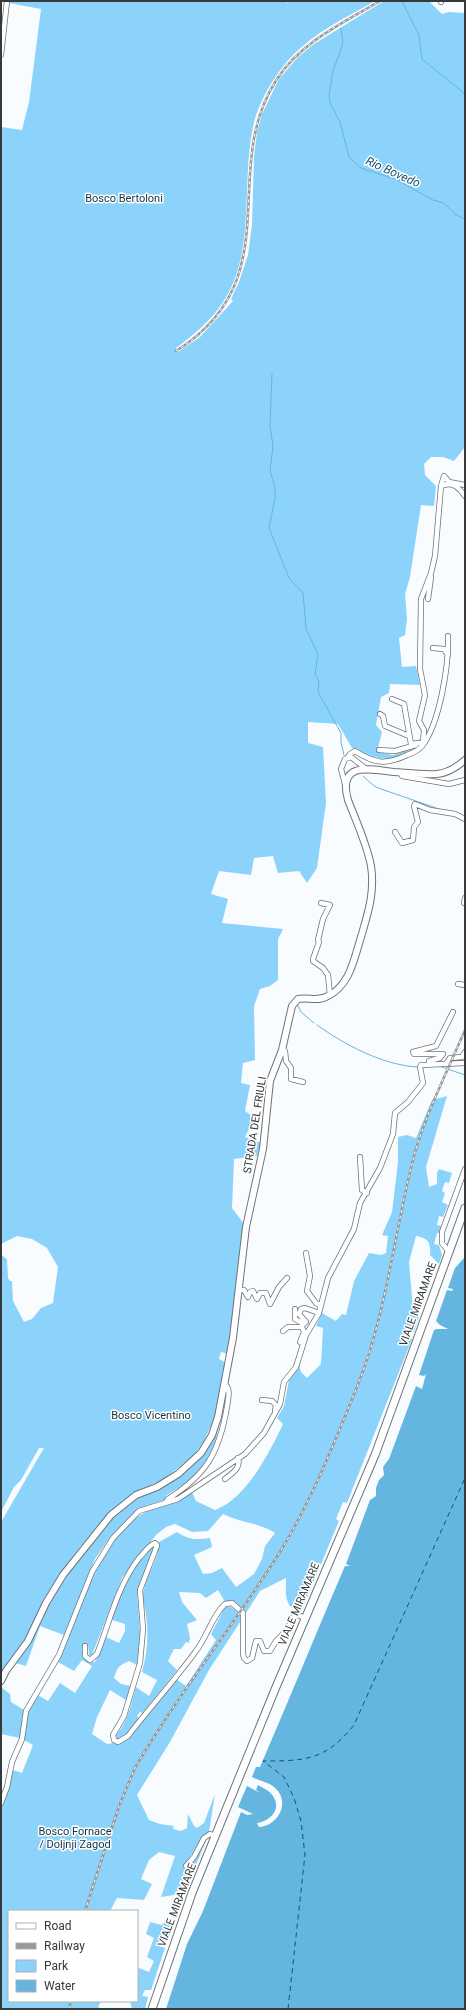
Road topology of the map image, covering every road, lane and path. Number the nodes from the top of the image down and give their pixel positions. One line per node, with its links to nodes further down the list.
1 (7, 1): 2 (street)
2 (1, 55)
3 (441, 486): 4 (street); 5 (street); 6 (street)
4 (465, 486)
5 (465, 496)
6 (431, 573): 7 (street); 14 (street)
7 (428, 599)
8 (448, 636): 10 (street)
9 (433, 648): 10 (street)
10 (448, 655): 14 (street)
11 (392, 699): 13 (street)
12 (380, 714): 13 (street)
13 (409, 736): 14 (street)
14 (424, 743): 15 (street); 16 (street)
15 (379, 750)
16 (348, 757): 18 (street); 21 (street)
17 (465, 760): 19 (main road)
18 (365, 768): 19 (main road); 21 (main road)
19 (400, 772): 20 (street)
20 (465, 780)
21 (346, 784): 27 (main road)
22 (465, 819): 23 (street)
23 (395, 832)
24 (321, 903): 27 (street)
25 (458, 984): 26 (street)
26 (465, 985)
27 (330, 995): 29 (main road, STRADA DEL FRIULI)
28 (452, 1012): 32 (street)
29 (282, 1050): 34 (street); 42 (main road, STRADA DEL FRIULI)
30 (465, 1052): 33 (street)
31 (465, 1063): 33 (street)
32 (429, 1064): 33 (street); 37 (street)
33 (446, 1064)
34 (303, 1082)
35 (360, 1157): 37 (street)
36 (465, 1169): 39 (street)
37 (367, 1193): 43 (street)
38 (465, 1208): 39 (main road, VIALE MIRAMARE)
39 (449, 1252): 54 (main road, VIALE MIRAMARE)
40 (306, 1253): 43 (street)
41 (287, 1278): 42 (street)
42 (239, 1290): 48 (main road, STRADA DEL FRIULI)
43 (321, 1306): 45 (street)
44 (296, 1309): 45 (street)
45 (319, 1313): 47 (street)
46 (284, 1331): 47 (street)
47 (303, 1342): 50 (street)
48 (225, 1384): 53 (street, STRADA DEL FRIULI); 56 (main road, STRADA DEL FRIULI)
49 (262, 1400): 50 (street)
50 (276, 1412): 51 (street)
51 (238, 1458): 52 (street); 53 (street)
52 (225, 1480)
53 (166, 1502): 57 (street)
54 (305, 1618): 55 (street); 58 (main road, VIALE MIRAMARE)
55 (85, 1646)
56 (1, 1681)
57 (1, 1803)
58 (215, 1836): 59 (street); 60 (main road, VIALE MIRAMARE)
59 (186, 1866)
60 (152, 2009)

